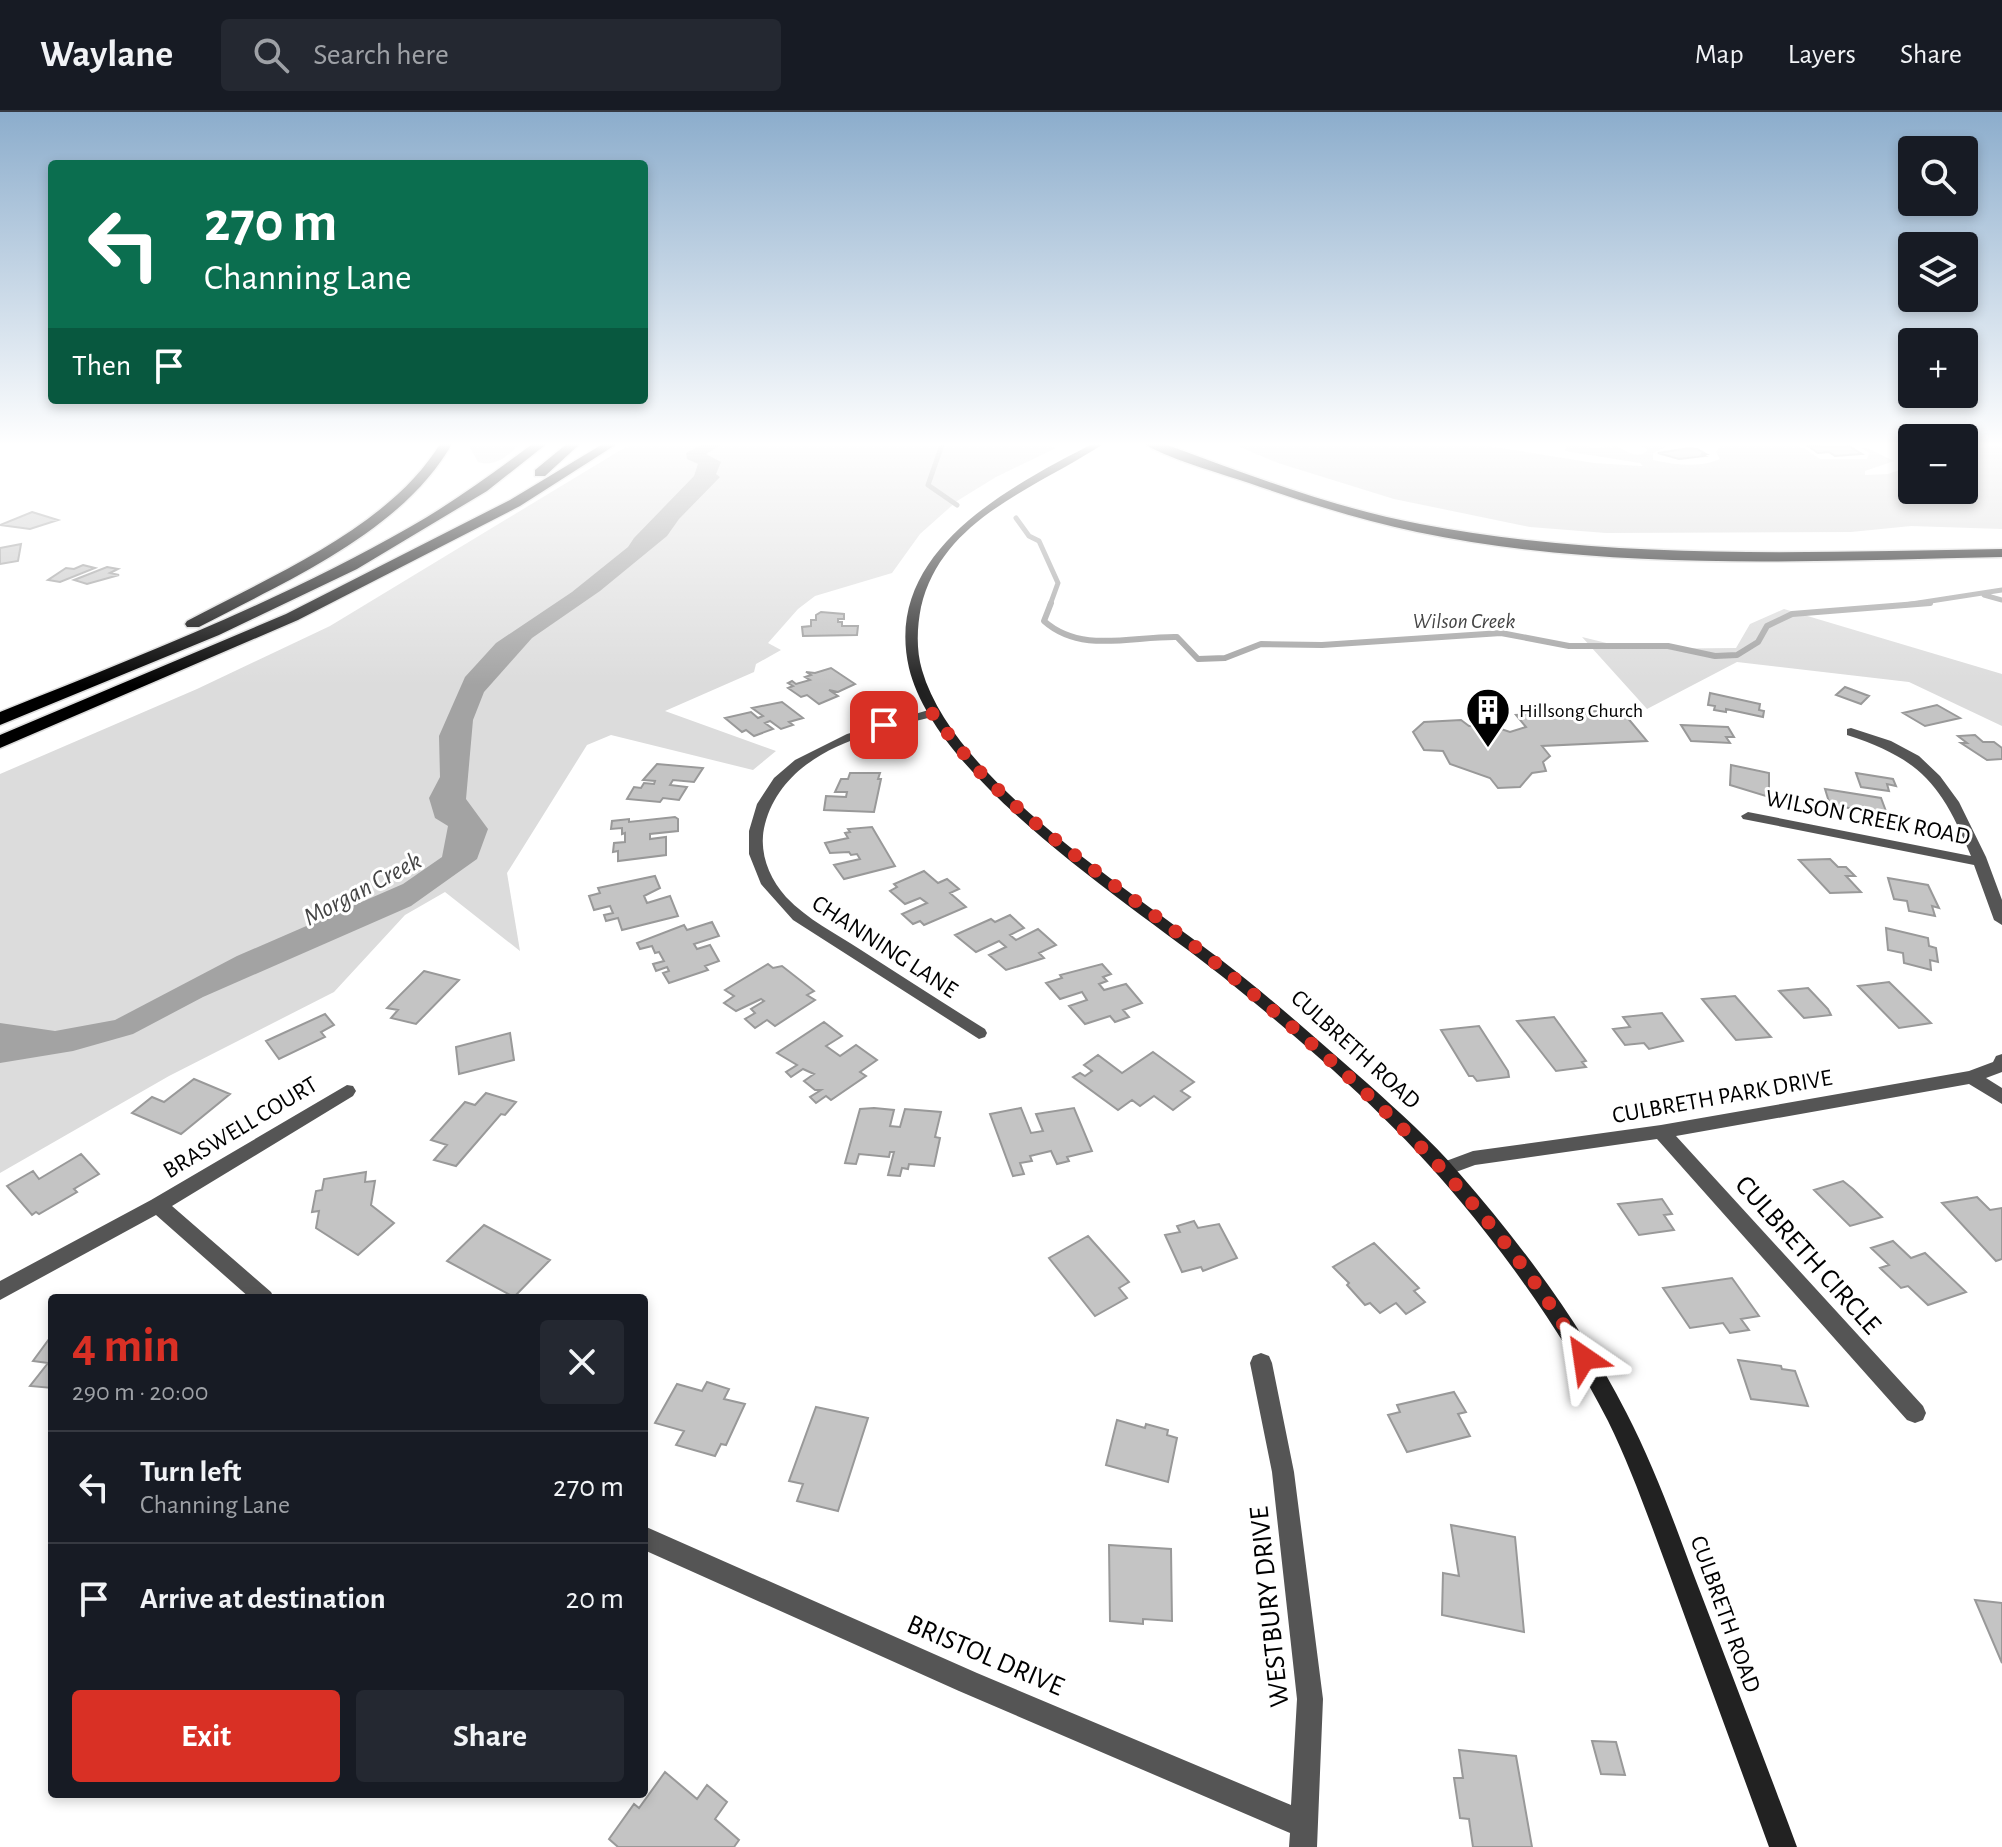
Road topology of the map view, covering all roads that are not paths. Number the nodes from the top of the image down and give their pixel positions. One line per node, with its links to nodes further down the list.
1 (366, 523): 12 (highway)
2 (427, 523): 12 (highway)
3 (466, 523): 9 (highway)
4 (476, 523): 9 (highway)
5 (967, 523): 11 (street, CULBRETH ROAD)
6 (1405, 523): 10 (highway)
7 (1464, 523): 8 (highway)
8 (2002, 539)
9 (421, 551): 14 (highway)
10 (2002, 553)
11 (932, 713): 18 (street, CHANNING LANE); 24 (street, CULBRETH ROAD)
12 (0, 719)
13 (1851, 732): 16 (street)
14 (0, 742)
15 (1748, 816): 16 (street, WILSON CREEK ROAD)
16 (1979, 862): 17 (street)
17 (2002, 920)
18 (979, 1033)
19 (2002, 1060): 20 (street, CULBRETH PARK DRIVE)
20 (1972, 1077): 22 (street); 23 (street, CULBRETH PARK DRIVE)
21 (347, 1091): 25 (street, BRASWELL COURT)
22 (2002, 1097)
23 (1661, 1132): 24 (street, CULBRETH PARK DRIVE); 29 (street, CULBRETH CIRCLE)
24 (1445, 1169): 32 (street, CULBRETH ROAD)
25 (158, 1205): 26 (street, BRASWELL COURT); 27 (street)
26 (0, 1291)
27 (259, 1294)
28 (1261, 1363): 31 (street, WESTBURY DRIVE)
29 (1915, 1413)
30 (648, 1540): 31 (street, BRISTOL DRIVE)
31 (1304, 1836)
32 (1783, 1847)

